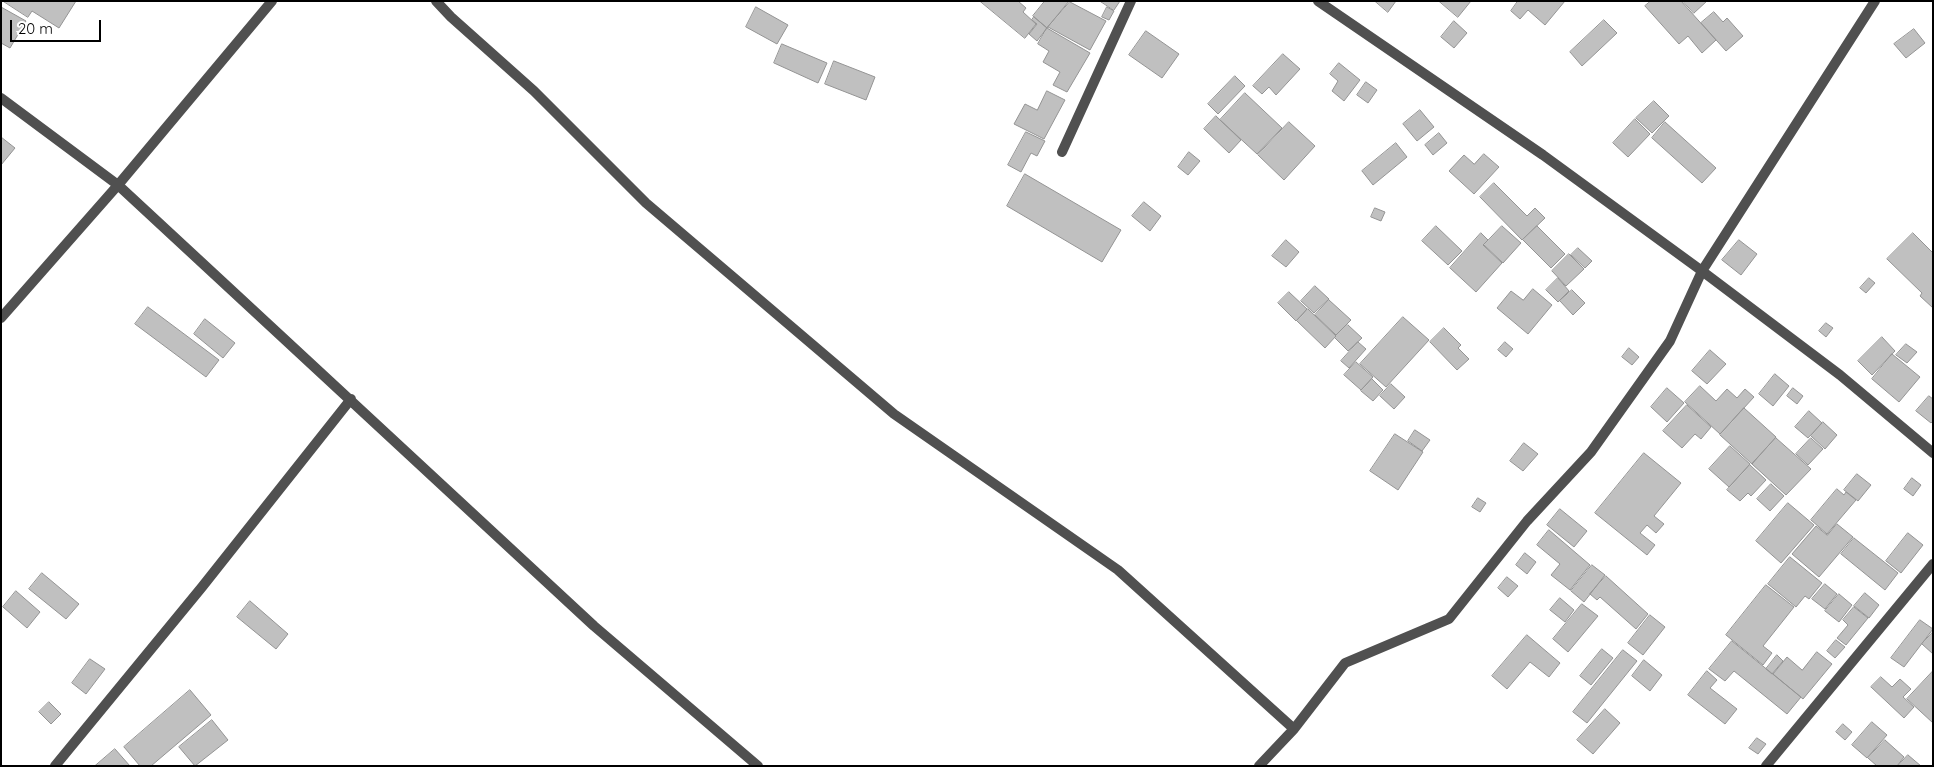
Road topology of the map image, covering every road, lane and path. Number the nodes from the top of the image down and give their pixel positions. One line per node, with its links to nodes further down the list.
1 (272, 1): 8 (street)
2 (436, 1): 14 (street)
3 (1131, 1): 7 (street)
4 (1318, 1): 9 (street)
5 (1875, 1): 9 (street)
6 (1, 98): 8 (street)
7 (1062, 152)
8 (118, 185): 10 (street); 11 (street)
9 (1702, 271): 12 (street); 14 (street)
10 (1, 318)
11 (351, 399): 15 (street); 16 (street)
12 (1933, 453)
13 (1933, 564): 18 (street)
14 (1294, 729): 17 (street)
15 (56, 766)
16 (758, 766)
17 (1259, 766)
18 (1766, 766)

